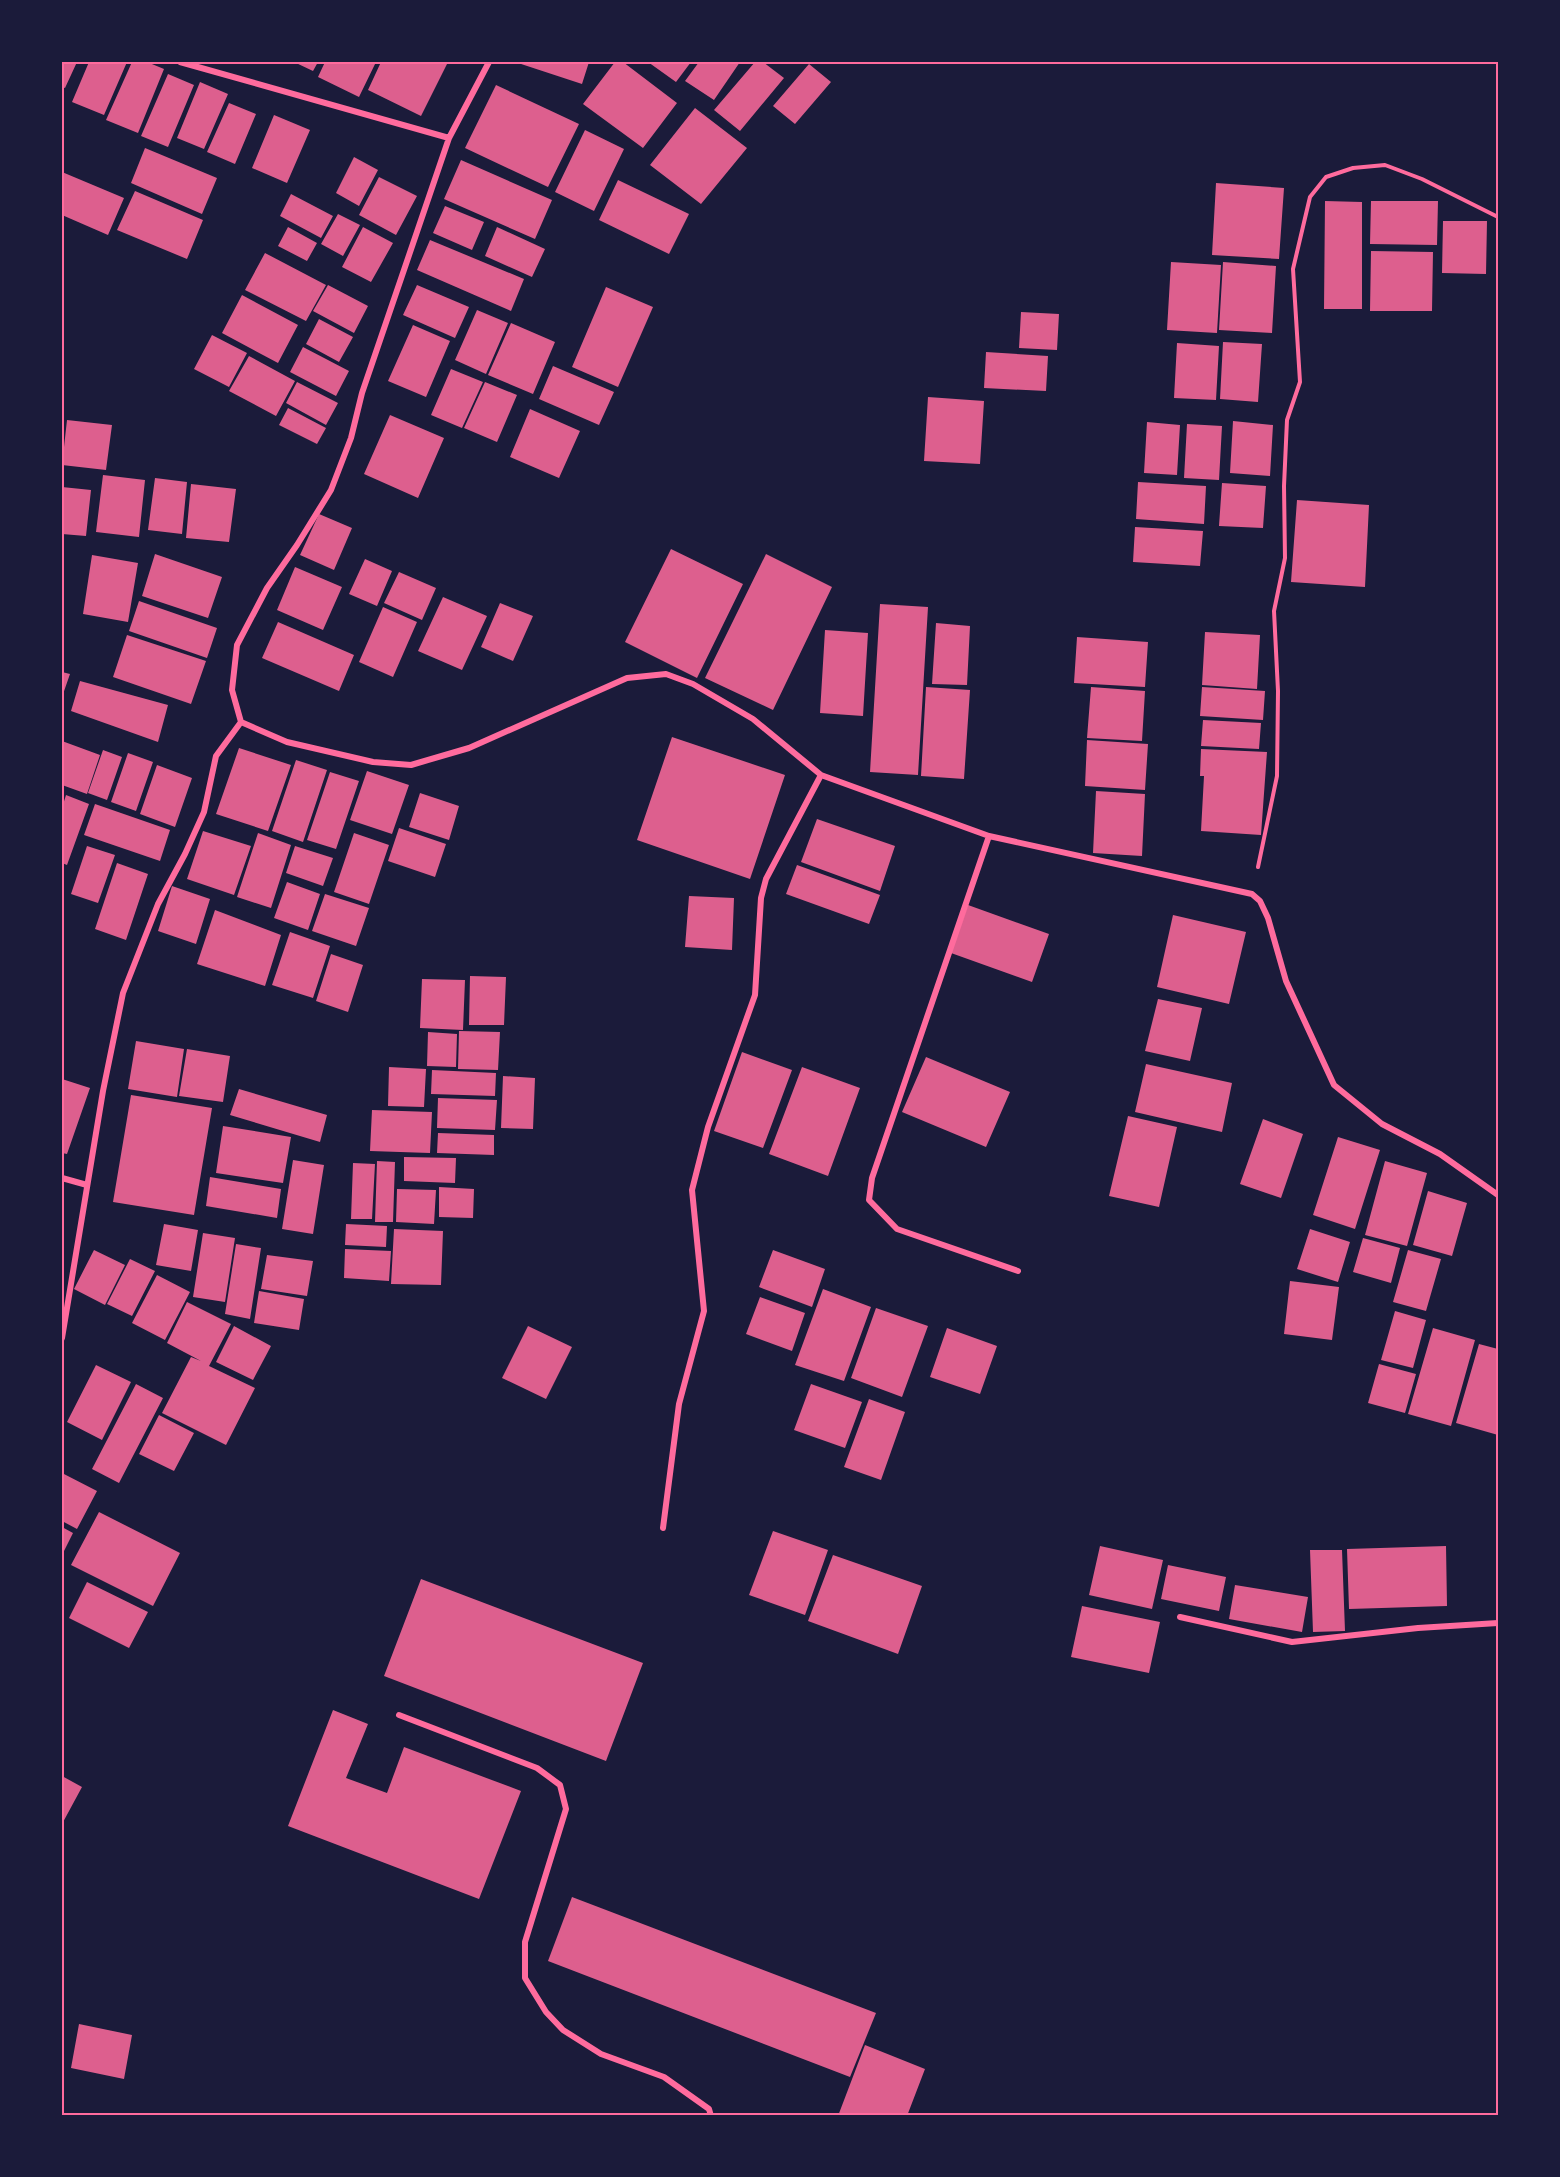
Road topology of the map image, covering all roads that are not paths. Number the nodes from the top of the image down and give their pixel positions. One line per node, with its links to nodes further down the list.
1 (180, 62): 3 (street)
2 (489, 62): 3 (street)
3 (449, 138): 4 (street)
4 (241, 722): 5 (street); 8 (street)
5 (821, 775): 6 (street); 12 (street)
6 (989, 836): 9 (street); 10 (street)
7 (62, 1178): 8 (street)
8 (87, 1185): 11 (street)
9 (1498, 1195)
10 (1018, 1271)
11 (62, 1338)
12 (663, 1528)
13 (1180, 1617): 14 (street)
14 (1498, 1623)
15 (399, 1715): 16 (street)
16 (711, 2115)

